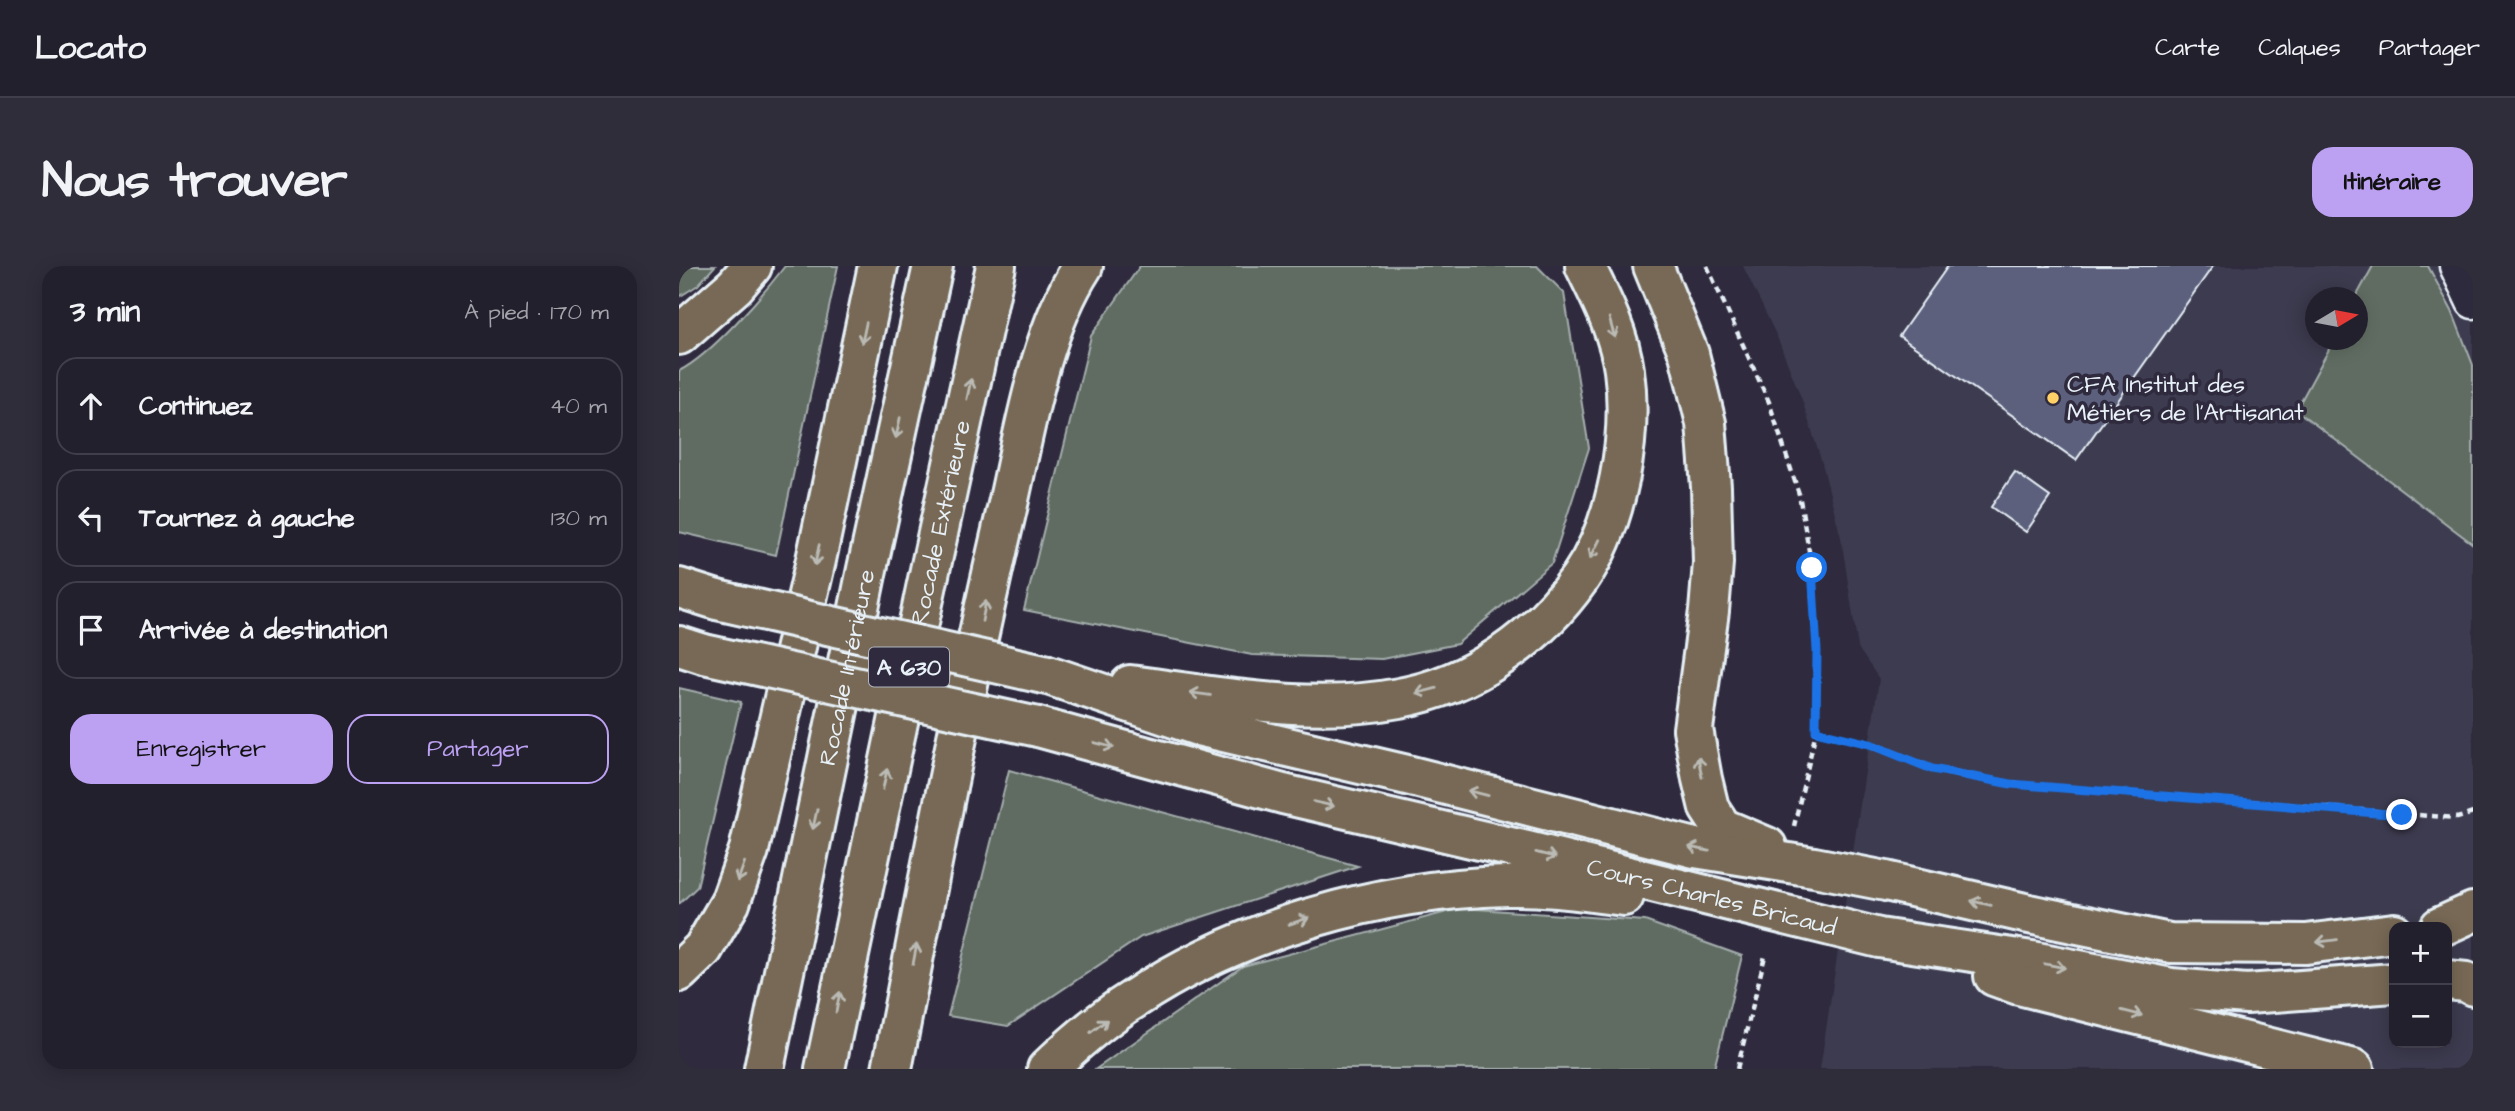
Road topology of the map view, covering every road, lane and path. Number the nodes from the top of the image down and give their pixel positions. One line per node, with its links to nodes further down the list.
1 (753, 266): 11 (highway)
2 (878, 266): 27 (highway, one-way to 27)
3 (933, 266): 31 (highway, Rocade Intérieure / A 630, one-way to 31)
4 (996, 266): 32 (highway, Rocade Extérieure / A 630, one-way to 4)
5 (1083, 266): 33 (highway, one-way to 5)
6 (1585, 266): 16 (highway, one-way to 16)
7 (1653, 266): 20 (highway, one-way to 7)
8 (1707, 266): 17 (path)
9 (2456, 266): 10 (street)
10 (2473, 302)
11 (679, 335)
12 (679, 588): 13 (highway)
13 (717, 600): 14 (highway); 16 (highway, bridge)
14 (679, 604)
15 (687, 650): 22 (highway, Cours Charles Bricaud, one-way to 22, bridge)
16 (1048, 675): 20 (highway, one-way to 16)
17 (1816, 731): 18 (path); 19 (path)
18 (2473, 813)
19 (1794, 827)
20 (1814, 867): 24 (highway, one-way to 20)
21 (2473, 912): 23 (highway)
22 (1805, 920): 25 (highway, Cours Charles Bricaud); 34 (highway, one-way to 22)
23 (2451, 922)
24 (2389, 934)
25 (1879, 938): 29 (highway, Cours Charles Bricaud, one-way to 29); 36 (highway, one-way to 36)
26 (1765, 956): 35 (path)
27 (679, 972)
28 (2452, 981): 30 (highway)
29 (2389, 983)
30 (2473, 986)
31 (764, 1069)
32 (825, 1069)
33 (892, 1069)
34 (1047, 1069)
35 (1737, 1069)
36 (2354, 1069)

